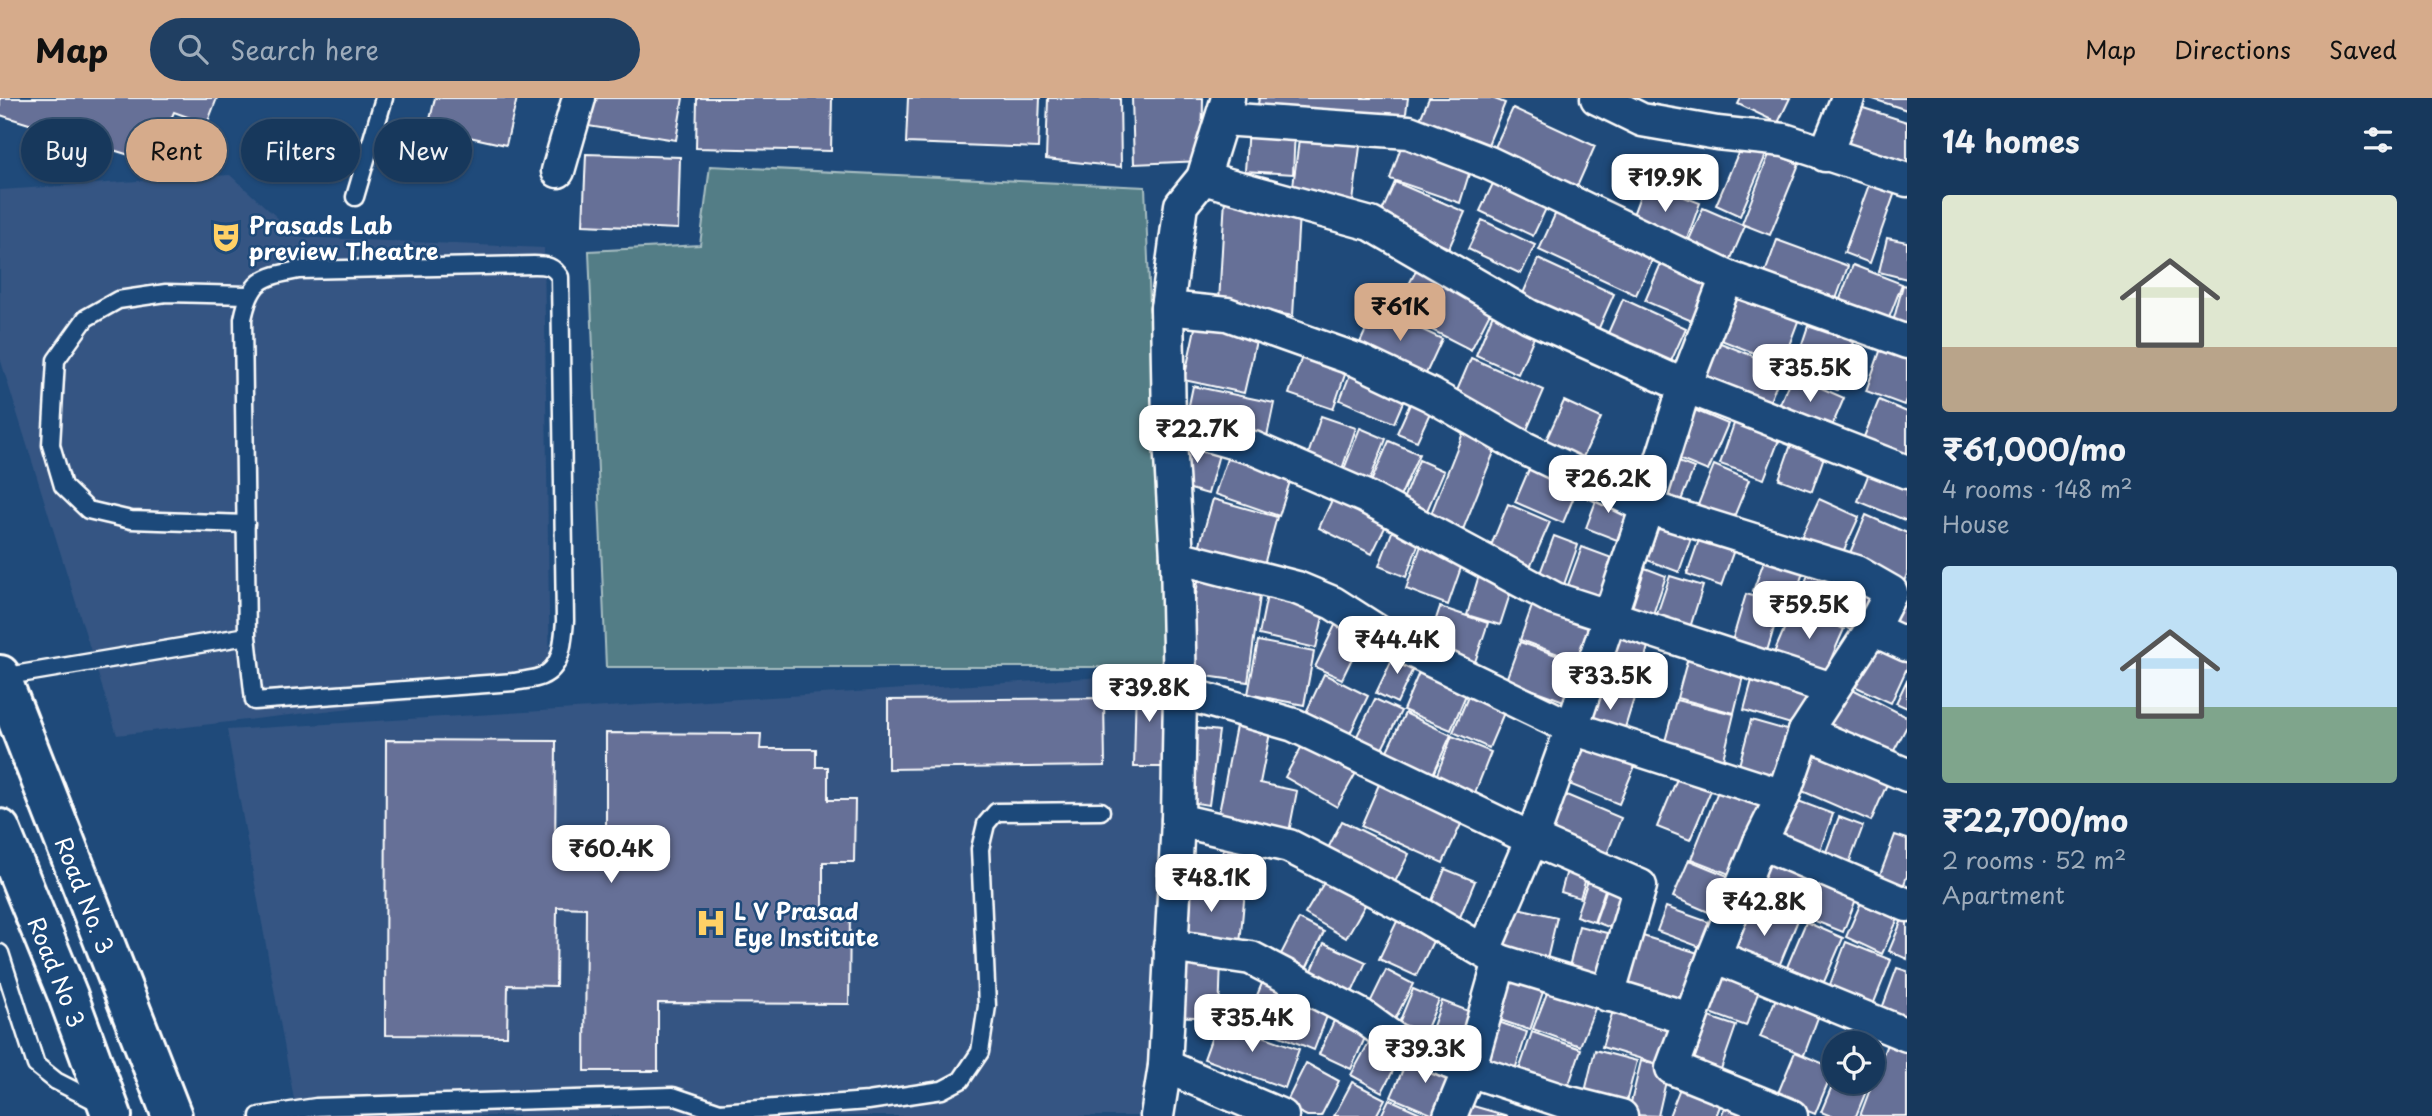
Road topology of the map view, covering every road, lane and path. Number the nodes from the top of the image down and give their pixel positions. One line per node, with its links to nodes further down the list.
1 (384, 98): 10 (lane)
2 (579, 98): 7 (street)
3 (1597, 98): 6 (street)
4 (1848, 98): 6 (street)
5 (1225, 109): 8 (street); 11 (street)
6 (1825, 155): 9 (street)
7 (558, 171)
8 (1203, 178): 13 (street); 15 (street)
9 (1907, 180)
10 (355, 197)
11 (1727, 278): 14 (street); 15 (street)
12 (248, 295): 19 (lane); 19 (lane); 23 (lane)
13 (1167, 308): 16 (street); 18 (street)
14 (1907, 342)
15 (1685, 386): 17 (street); 18 (street)
16 (1168, 424): 20 (street); 21 (street)
17 (1907, 472)
18 (1647, 507): 21 (street); 22 (street)
19 (246, 524): 23 (lane)
20 (1177, 557): 27 (street); 28 (street)
21 (1610, 615): 26 (street); 28 (street)
22 (1872, 629): 24 (street); 26 (street)
23 (247, 636): 25 (lane)
24 (1907, 645)
25 (0, 676): 50 (main road, Road No. 3)
26 (1832, 689): 29 (street)
27 (1180, 692): 33 (street); 35 (street)
28 (1572, 728): 31 (street); 35 (street)
29 (1805, 732): 30 (street); 31 (street)
30 (1907, 775)
31 (1783, 796): 36 (street)
32 (1101, 811): 49 (lane)
33 (1178, 820): 38 (street); 40 (street)
34 (0, 829): 48 (main road, Road No 3)
35 (1532, 839): 40 (street); 42 (street)
36 (1760, 842): 37 (street); 41 (street)
37 (1907, 905)
38 (1170, 946): 45 (street); 46 (street)
39 (0, 953): 48 (lane)
40 (1492, 955): 42 (street); 46 (street)
41 (1714, 956): 43 (street); 44 (street)
42 (1608, 995): 43 (street)
43 (1690, 1019): 56 (street)
44 (1907, 1035)
45 (1165, 1066): 52 (street); 53 (street)
46 (1469, 1070): 54 (street); 55 (street)
47 (320, 1111): 49 (lane); 51 (lane)
48 (111, 1112)
49 (717, 1114)
50 (172, 1116)
51 (259, 1116)
52 (1157, 1116)
53 (1282, 1116)
54 (1450, 1116)
55 (1621, 1116)
56 (1791, 1116)

